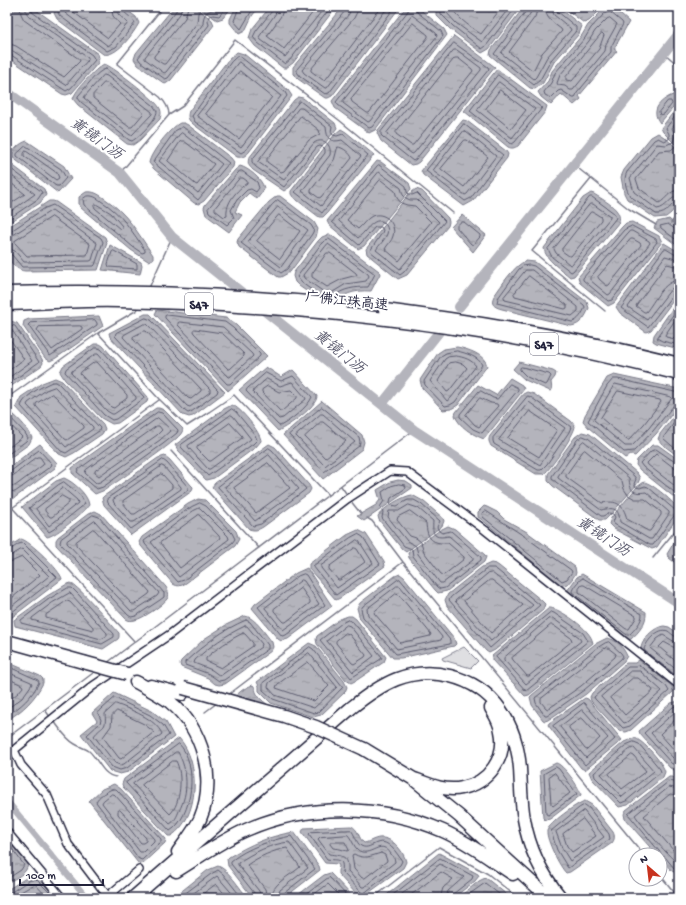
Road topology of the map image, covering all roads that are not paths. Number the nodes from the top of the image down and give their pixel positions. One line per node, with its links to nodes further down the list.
1 (7, 293): 2 (highway, 广佛江珠高速 / S47)
2 (118, 296): 3 (highway, 广佛江珠高速 / S47); 4 (highway, 广佛江珠高速 / S47)
3 (7, 304)
4 (359, 311): 5 (highway, 广佛江珠高速 / S47); 6 (highway, 广佛江珠高速 / S47)
5 (679, 364)
6 (679, 374)
7 (7, 641): 9 (highway)
8 (7, 646): 9 (highway)
9 (81, 664): 10 (highway, bridge)
10 (128, 678): 12 (highway); 19 (highway)
11 (679, 685): 20 (street)
12 (183, 691): 13 (highway, bridge); 14 (highway)
13 (412, 778): 14 (highway); 17 (highway)
14 (458, 818): 18 (highway); 25 (highway)
15 (7, 832): 21 (street)
16 (139, 870): 20 (street)
17 (176, 871): 18 (highway); 23 (highway)
18 (513, 874): 24 (highway)
19 (158, 877): 22 (highway); 26 (highway)
20 (108, 897)
21 (62, 898)
22 (133, 898)
23 (145, 898)
24 (540, 898)
25 (549, 898)
26 (561, 898)

